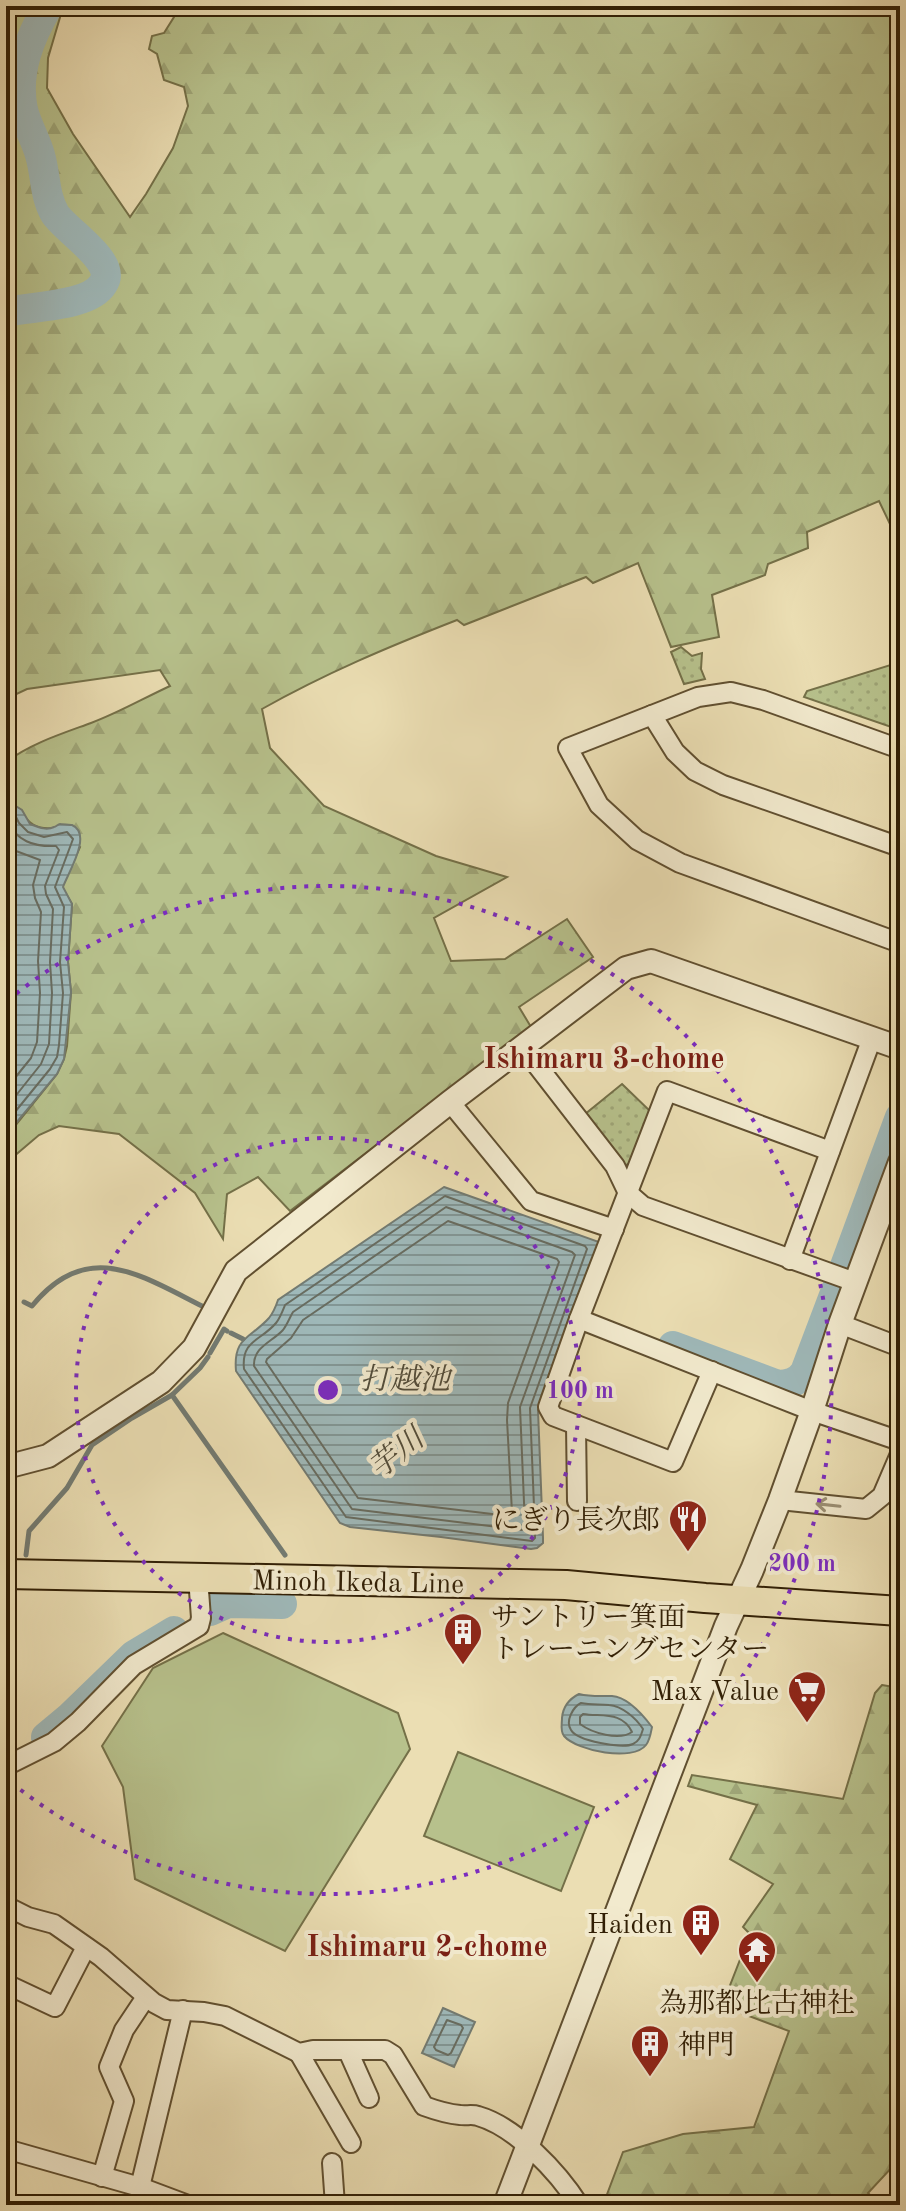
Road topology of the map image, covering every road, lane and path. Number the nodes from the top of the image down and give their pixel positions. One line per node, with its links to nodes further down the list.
1 (652, 715): 2 (street); 3 (street); 4 (street)
2 (900, 749)
3 (900, 847)
4 (900, 943)
5 (872, 1038): 6 (street); 7 (street); 9 (street)
6 (522, 1046): 8 (street); 11 (street)
7 (900, 1048)
8 (450, 1102): 12 (street); 23 (street)
9 (830, 1151): 11 (street); 13 (street)
10 (900, 1162): 14 (street)
11 (628, 1193): 12 (street); 13 (street)
12 (614, 1229): 15 (street)
13 (790, 1260): 14 (street)
14 (855, 1282): 16 (street)
15 (579, 1319): 18 (street); 20 (street)
16 (840, 1324): 17 (street); 19 (street)
17 (900, 1347)
18 (712, 1371): 19 (street); 20 (street)
19 (812, 1411): 21 (street); 24 (street)
20 (576, 1425): 25 (street)
21 (900, 1441)
22 (900, 1454): 24 (street, one-way to 24)
23 (6, 1467)
24 (780, 1500): 28 (street)
25 (577, 1501)
26 (6, 1574): 27 (main road, Minoh Ikeda Line)
27 (198, 1577): 28 (main road, Minoh Ikeda Line); 30 (street)
28 (738, 1601): 29 (main road, Minoh Ikeda Line); 40 (street)
29 (900, 1611)
30 (6, 1766)
31 (6, 1906): 32 (street)
32 (86, 1947): 33 (street); 34 (street)
33 (6, 1984)
34 (146, 1997): 35 (street); 43 (street)
35 (183, 2010): 37 (street); 44 (street)
36 (348, 2051): 37 (street); 38 (street); 40 (street)
37 (299, 2053): 39 (street)
38 (369, 2098)
39 (351, 2143)
40 (528, 2144): 47 (street); 48 (street)
41 (6, 2149): 43 (street)
42 (332, 2163): 46 (street)
43 (102, 2177): 44 (street)
44 (140, 2187): 45 (street)
45 (188, 2205)
46 (335, 2205)
47 (505, 2205)
48 (579, 2205)

